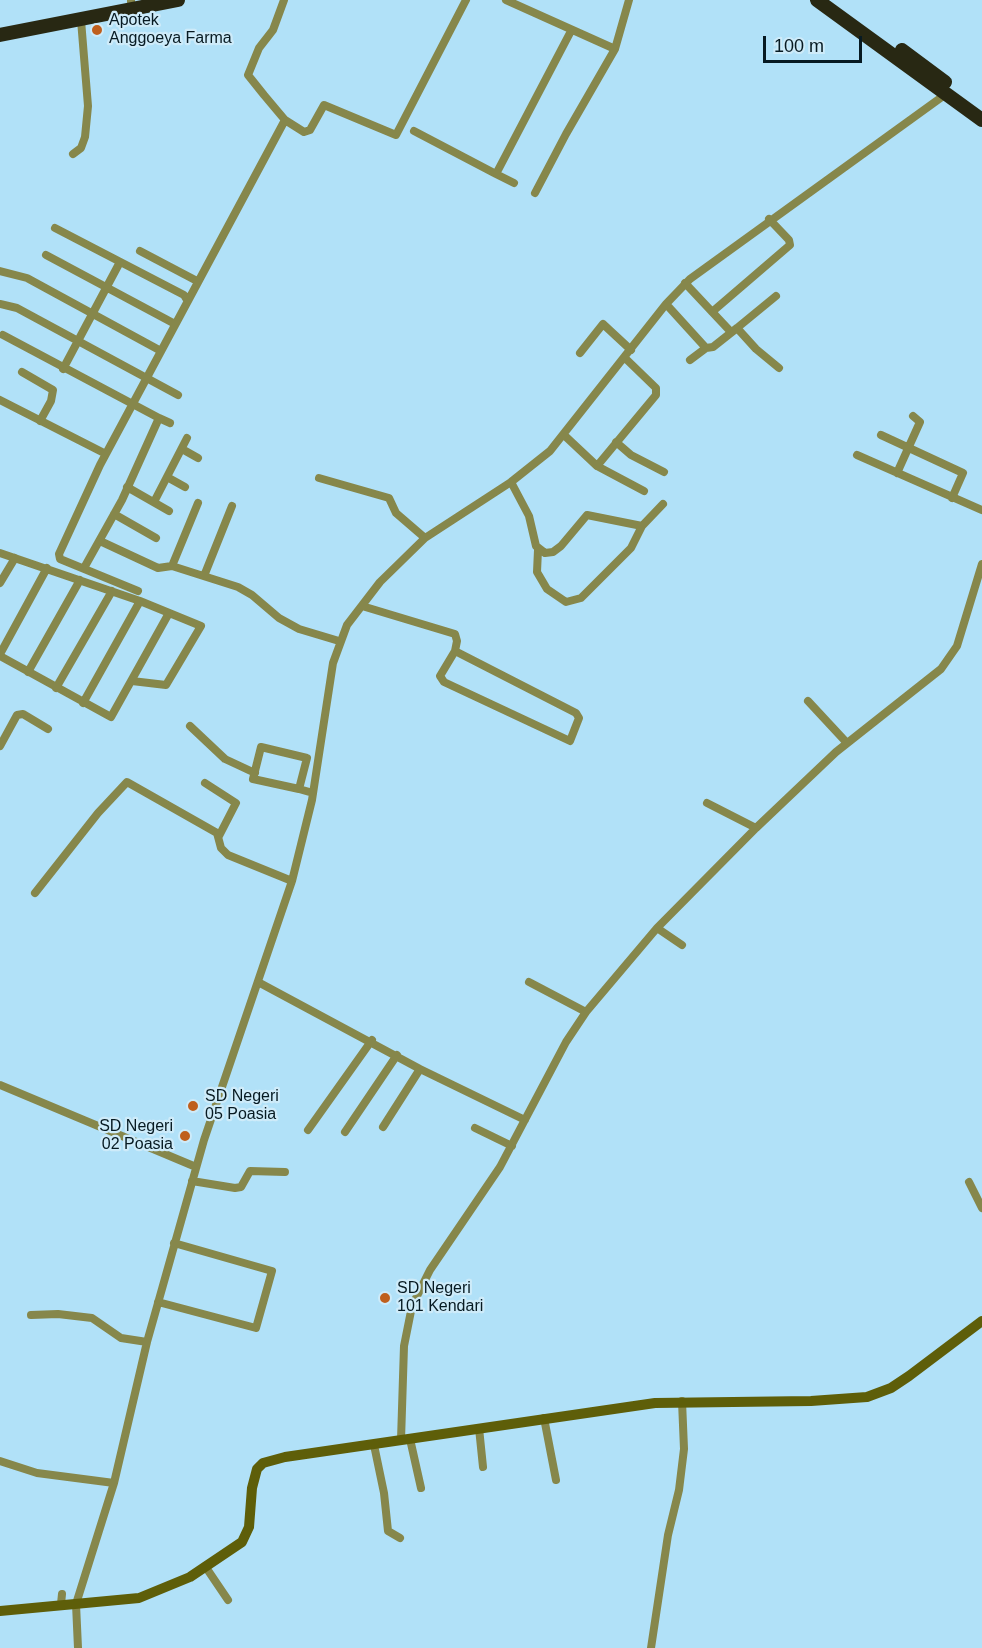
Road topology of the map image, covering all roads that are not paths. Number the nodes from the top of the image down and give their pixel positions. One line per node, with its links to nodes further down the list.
1 (178, 0): 9 (highway)
2 (284, 0): 17 (street)
3 (466, 0): 17 (street)
4 (506, 0): 12 (street)
5 (629, 0): 14 (street)
6 (817, 0): 15 (highway)
7 (833, 0): 16 (highway)
8 (134, 1): 10 (highway)
9 (81, 20): 10 (highway); 20 (street)
10 (34, 25): 11 (highway); 13 (highway)
11 (0, 28)
12 (571, 32): 14 (street); 21 (street)
13 (0, 35)
14 (615, 50): 23 (street)
15 (946, 94): 16 (highway); 24 (street)
16 (975, 108): 18 (highway)
17 (285, 120): 30 (street)
18 (982, 120)
19 (414, 131): 21 (street)
20 (73, 154)
21 (496, 174): 22 (street)
22 (514, 183)
23 (535, 193)
24 (769, 219): 31 (street); 37 (street)
25 (55, 228): 28 (street)
26 (140, 251): 30 (street)
27 (46, 255): 32 (street)
28 (120, 262): 32 (street); 34 (street)
29 (0, 271): 38 (street)
30 (197, 281): 34 (street)
31 (685, 283): 36 (street); 37 (street)
32 (106, 287): 38 (street); 39 (street)
33 (776, 296): 40 (street)
34 (187, 300): 39 (street)
35 (0, 304): 42 (street)
36 (666, 304): 43 (street); 44 (street)
37 (712, 312): 40 (street)
38 (93, 313): 42 (street); 45 (street)
39 (175, 324): 45 (street)
40 (734, 330): 43 (street); 49 (street)
41 (3, 335): 50 (street)
42 (78, 341): 50 (street); 52 (street)
43 (706, 348): 48 (street)
44 (631, 350): 46 (street); 47 (street)
45 (160, 351): 52 (street)
46 (580, 353)
47 (625, 358): 60 (street); 63 (street)
48 (690, 360)
49 (779, 368)
50 (63, 369): 55 (street)
51 (22, 372): 58 (street)
52 (147, 377): 53 (street); 55 (street)
53 (178, 394)
54 (0, 400): 58 (street)
55 (133, 404): 57 (street); 66 (street)
56 (913, 416): 64 (street)
57 (159, 418): 59 (street); 75 (street)
58 (40, 421): 66 (street)
59 (170, 423)
60 (564, 435): 69 (street); 74 (street)
61 (881, 435): 64 (street)
62 (187, 438): 65 (street)
63 (616, 442): 69 (street); 70 (street)
64 (908, 447): 71 (street); 78 (street)
65 (182, 449): 68 (street); 72 (street)
66 (106, 454): 95 (street)
67 (857, 455): 71 (street)
68 (198, 458)
69 (597, 466): 77 (street)
70 (664, 472)
71 (897, 473): 78 (street)
72 (167, 477): 76 (street); 79 (street)
73 (319, 478): 88 (street)
74 (512, 482): 88 (street); 90 (street)
75 (127, 487): 79 (street); 85 (street)
76 (185, 487)
77 (644, 491)
78 (952, 498): 83 (street)
79 (154, 502): 84 (street)
80 (198, 503): 93 (street)
81 (663, 504): 86 (street)
82 (232, 507): 97 (street)
83 (982, 510)
84 (169, 511)
85 (114, 514): 87 (street); 89 (street)
86 (642, 526): 90 (street); 90 (street)
87 (156, 538)
88 (425, 538): 103 (street)
89 (100, 541): 93 (street); 95 (street)
90 (538, 550)
91 (0, 553): 92 (street)
92 (15, 558): 94 (street); 99 (street)
93 (172, 566): 97 (street)
94 (47, 568): 98 (street); 107 (street)
95 (84, 568): 101 (street)
96 (981, 568): 115 (street)
97 (204, 576): 105 (street)
98 (80, 580): 100 (street); 108 (street)
99 (0, 584)
100 (112, 591): 102 (street); 110 (street)
101 (138, 591)
102 (140, 601): 104 (street); 112 (street)
103 (362, 606): 105 (street); 106 (street)
104 (169, 613): 109 (street); 109 (street)
105 (339, 641): 120 (street)
106 (455, 651): 106 (street)
107 (0, 655): 108 (street)
108 (28, 672): 110 (street)
109 (132, 681): 112 (street)
110 (56, 688): 112 (street)
111 (808, 701): 115 (street)
112 (82, 703)
113 (190, 726): 117 (street)
114 (48, 729): 116 (street)
115 (847, 743): 122 (street)
116 (0, 746)
117 (255, 773): 119 (street); 119 (street)
118 (205, 783): 123 (street)
119 (299, 789): 120 (street)
120 (313, 793): 124 (street)
121 (707, 803): 122 (street)
122 (756, 828): 126 (street)
123 (219, 836): 124 (street); 125 (street)
124 (292, 881): 128 (street)
125 (35, 893)
126 (657, 928): 127 (street); 130 (street)
127 (682, 945)
128 (258, 982): 131 (street); 141 (street)
129 (529, 982): 130 (street)
130 (586, 1012): 135 (street)
131 (372, 1040): 132 (street); 138 (street)
132 (397, 1055): 133 (street); 139 (street)
133 (420, 1069): 135 (street); 136 (street)
134 (0, 1085): 141 (street)
135 (525, 1120): 140 (street)
136 (383, 1127)
137 (475, 1128): 140 (street)
138 (308, 1130)
139 (345, 1132)
140 (512, 1146): 154 (street)
141 (196, 1167): 143 (street)
142 (285, 1172): 143 (street)
143 (192, 1181): 146 (street)
144 (969, 1182): 145 (street)
145 (982, 1208)
146 (174, 1244): 147 (street); 147 (street)
147 (158, 1302): 150 (street)
148 (31, 1315): 150 (street)
149 (982, 1321): 151 (street)
150 (147, 1342): 159 (street)
151 (682, 1401): 152 (street); 167 (street)
152 (544, 1418): 153 (street); 158 (street)
153 (479, 1428): 154 (street); 157 (street)
154 (406, 1439): 155 (street); 160 (street)
155 (374, 1444): 161 (street); 162 (street)
156 (0, 1461): 159 (street)
157 (483, 1467)
158 (556, 1480)
159 (114, 1483): 164 (street)
160 (421, 1488)
161 (399, 1538)
162 (205, 1566): 163 (street); 164 (street)
163 (228, 1600)
164 (76, 1604): 165 (street); 166 (street)
165 (0, 1611)
166 (78, 1648)
167 (651, 1648)

